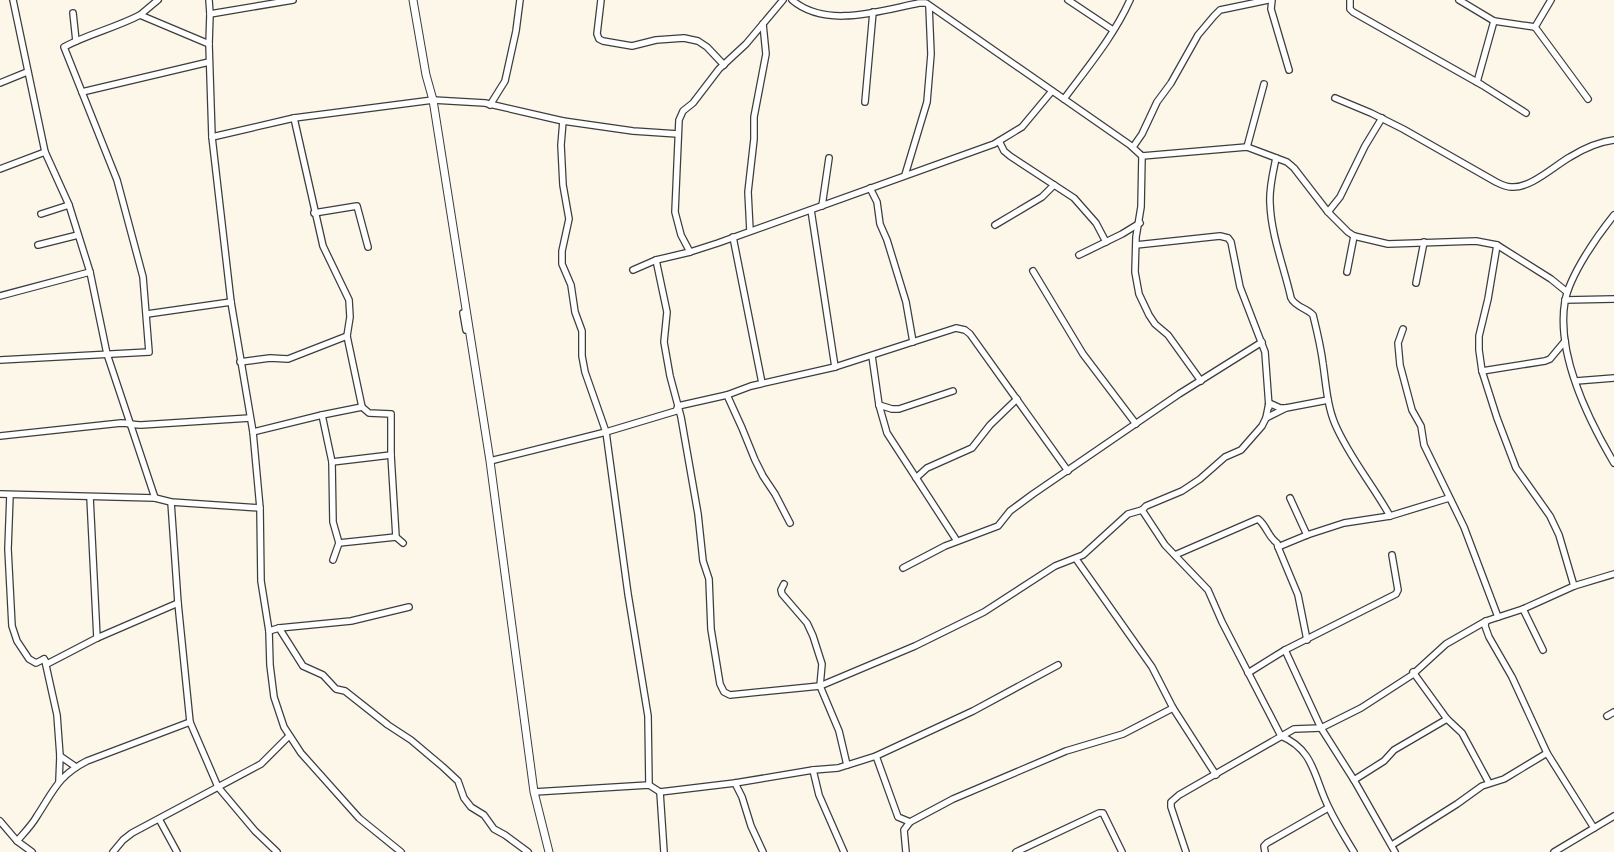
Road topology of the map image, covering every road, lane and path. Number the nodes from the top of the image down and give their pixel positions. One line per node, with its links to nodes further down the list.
1 (12, 0): 31 (street)
2 (158, 0): 21 (street)
3 (209, 0): 20 (street)
4 (293, 0): 20 (street)
5 (413, 0): 40 (street)
6 (520, 0): 42 (street)
7 (601, 0): 29 (street)
8 (783, 0): 23 (street)
9 (792, 0): 18 (street)
10 (1068, 0): 25 (street)
11 (1130, 0): 25 (street)
12 (1268, 0): 52 (street)
13 (1272, 0): 30 (street)
14 (1350, 0): 32 (street)
15 (1459, 0): 22 (street)
16 (1551, 0): 24 (street)
17 (929, 6): 18 (street); 35 (street); 58 (street)
18 (873, 12): 41 (street)
19 (73, 13): 26 (street)
20 (210, 14): 27 (street)
21 (140, 15): 26 (street); 27 (street)
22 (1494, 20): 24 (street); 32 (street)
23 (763, 24): 29 (street); 70 (street)
24 (1535, 27): 39 (street)
25 (1113, 30): 38 (street)
26 (76, 41): 36 (street)
27 (208, 44): 28 (street)
28 (209, 62): 36 (street); 48 (street)
29 (724, 65): 47 (street)
30 (1289, 70)
31 (28, 72): 33 (street); 53 (street)
32 (1477, 82): 43 (street)
33 (0, 83)
34 (1264, 84): 51 (street)
35 (1052, 91): 38 (street); 50 (street)
36 (82, 92): 93 (street)
37 (1336, 98): 45 (street)
38 (1064, 99): 52 (street)
39 (1588, 99)
40 (433, 100): 42 (street); 44 (street); 95 (street); 128 (street)
41 (865, 102)
42 (490, 105): 46 (street)
43 (1526, 113)
44 (294, 118): 48 (street); 65 (street)
45 (1382, 118): 49 (street); 64 (street)
46 (562, 121): 47 (street); 125 (street)
47 (678, 134): 80 (street)
48 (212, 136): 92 (street)
49 (1614, 140)
50 (999, 141): 58 (street); 59 (street)
51 (1247, 147): 54 (street); 56 (street)
52 (1133, 148): 54 (street)
53 (45, 152): 57 (street); 61 (street)
54 (1142, 156): 68 (street)
55 (829, 158): 62 (street)
56 (1276, 158): 64 (street); 113 (street)
57 (0, 169)
58 (905, 175): 60 (street)
59 (1054, 185): 69 (street); 74 (street)
60 (870, 188): 62 (street); 98 (street)
61 (69, 205): 66 (street); 71 (street)
62 (822, 206): 63 (street)
63 (811, 210): 70 (street); 104 (street)
64 (1328, 212): 72 (street)
65 (314, 213): 79 (street); 96 (street)
66 (41, 214)
67 (1614, 216): 88 (street)
68 (1140, 224): 74 (street); 78 (street)
69 (996, 225)
70 (750, 231): 73 (street)
71 (78, 235): 77 (street); 85 (street)
72 (1354, 236): 75 (street); 86 (street)
73 (733, 237): 80 (street); 109 (street)
74 (1106, 242): 81 (street)
75 (1424, 242): 76 (street); 87 (street)
76 (1496, 244): 88 (street); 105 (street)
77 (38, 245)
78 (1136, 245): 99 (street); 107 (street)
79 (368, 248)
80 (690, 252): 82 (street)
81 (1079, 255)
82 (656, 260): 83 (street); 116 (street)
83 (633, 270)
84 (1032, 271): 122 (street)
85 (90, 272): 89 (street); 100 (street)
86 (1347, 272)
87 (1416, 283)
88 (1568, 292): 91 (street)
89 (0, 296)
90 (1614, 299): 91 (street)
91 (1565, 300): 97 (street)
92 (231, 302): 93 (street); 103 (street)
93 (147, 314): 100 (street)
94 (1402, 329): 138 (street)
95 (466, 330)
96 (347, 336): 103 (street); 117 (street)
97 (1565, 341): 105 (street); 108 (street)
98 (913, 342): 101 (street); 112 (street)
99 (1262, 342): 107 (street); 114 (street)
100 (107, 354): 102 (street); 123 (street)
101 (872, 356): 104 (street); 115 (street)
102 (0, 360)
103 (240, 362): 120 (street)
104 (835, 367): 109 (street)
105 (1482, 371): 157 (street)
106 (1614, 378): 108 (street)
107 (1201, 381): 122 (street)
108 (1576, 381): 130 (street)
109 (762, 383): 111 (street)
110 (953, 391): 115 (street)
111 (727, 395): 116 (street); 143 (street)
112 (1017, 399): 131 (street); 132 (street)
113 (1328, 400): 118 (street); 142 (street)
114 (1269, 403): 118 (street); 121 (street)
115 (879, 405): 132 (street)
116 (678, 406): 125 (street); 173 (street)
117 (362, 407): 119 (street); 127 (street)
118 (1286, 408): 121 (street)
119 (322, 415): 124 (street); 129 (street)
120 (250, 418): 123 (street); 124 (street)
121 (1266, 418): 141 (street)
122 (1136, 424): 131 (street)
123 (132, 425): 126 (street); 136 (street)
124 (254, 432): 140 (street)
125 (606, 432): 128 (street); 193 (street)
126 (0, 436)
127 (391, 455): 129 (street); 145 (street)
128 (490, 461): 195 (street)
129 (332, 462): 147 (street)
130 (1614, 463)
131 (1068, 471): 146 (street)
132 (916, 478): 146 (street)
133 (0, 494): 134 (street)
134 (10, 495): 135 (street); 169 (street)
135 (90, 497): 136 (street); 165 (street)
136 (156, 498): 139 (street)
137 (1290, 498): 144 (street)
138 (1449, 498): 142 (street); 161 (street)
139 (171, 502): 140 (street); 158 (street)
140 (260, 508): 164 (street)
141 (1142, 510): 150 (street); 152 (street)
142 (1390, 516): 144 (street)
143 (790, 523)
144 (1307, 535): 149 (street)
145 (396, 537): 147 (street); 148 (street)
146 (957, 541): 154 (street)
147 (339, 542): 153 (street)
148 (403, 543)
149 (1278, 547): 150 (street); 166 (street)
150 (1175, 555): 172 (street)
151 (1392, 555): 166 (street)
152 (1076, 559): 173 (street); 174 (street)
153 (333, 560)
154 (903, 568)
155 (1614, 574): 157 (street)
156 (784, 584): 173 (street)
157 (1574, 586): 160 (street)
158 (178, 603): 165 (street); 178 (street)
159 (409, 607): 163 (street)
160 (1523, 609): 161 (street); 168 (street)
161 (1498, 617): 162 (street)
162 (1486, 621): 171 (street); 182 (street)
163 (279, 628): 164 (street); 212 (street)
164 (269, 631): 180 (street)
165 (97, 638): 169 (street)
166 (1307, 640): 167 (street)
167 (1285, 650): 172 (street); 179 (street)
168 (1543, 650)
169 (44, 659): 183 (street)
170 (1058, 665): 184 (street)
171 (1413, 672): 177 (street); 179 (street)
172 (1248, 673): 181 (street)
173 (820, 686): 185 (street)
174 (1173, 708): 188 (street); 202 (street)
175 (1614, 712): 176 (street)
176 (1607, 716)
177 (1447, 719): 189 (street); 192 (street)
178 (190, 722): 186 (street); 194 (street)
179 (1321, 728): 181 (street); 189 (street)
180 (289, 736): 194 (street); 211 (street)
181 (1281, 736): 188 (street); 197 (street)
182 (1547, 753): 192 (street); 203 (street)
183 (60, 756): 186 (street); 190 (street)
184 (876, 756): 185 (street); 199 (street)
185 (847, 765): 187 (street)
186 (76, 766): 190 (street)
187 (813, 770): 191 (street); 216 (street)
188 (1216, 775): 220 (street)
189 (1354, 780): 206 (street)
190 (59, 781): 205 (street)
191 (735, 783): 196 (street); 215 (street)
192 (1489, 783): 206 (street)
193 (649, 786): 195 (street); 196 (street)
194 (218, 787): 200 (street); 210 (street)
195 (534, 792): 213 (street)
196 (660, 792): 214 (street)
197 (1328, 808): 221 (street); 222 (street)
198 (1614, 816): 203 (street)
199 (898, 817): 202 (street); 204 (street)
200 (159, 818): 208 (street); 209 (street)
201 (0, 821): 205 (street)
202 (910, 822): 204 (street)
203 (1594, 828): 224 (street)
204 (904, 830): 217 (street)
205 (17, 841): 207 (street)
206 (1392, 845): 223 (street)
207 (32, 852)
208 (113, 852)
209 (177, 852)
210 (277, 852)
211 (401, 852)
212 (528, 852)
213 (548, 852)
214 (664, 852)
215 (763, 852)
216 (844, 852)
217 (906, 852)
218 (1016, 852): 219 (street)
219 (1122, 852)
220 (1186, 852)
221 (1265, 852)
222 (1354, 852)
223 (1395, 852)
224 (1554, 852)

